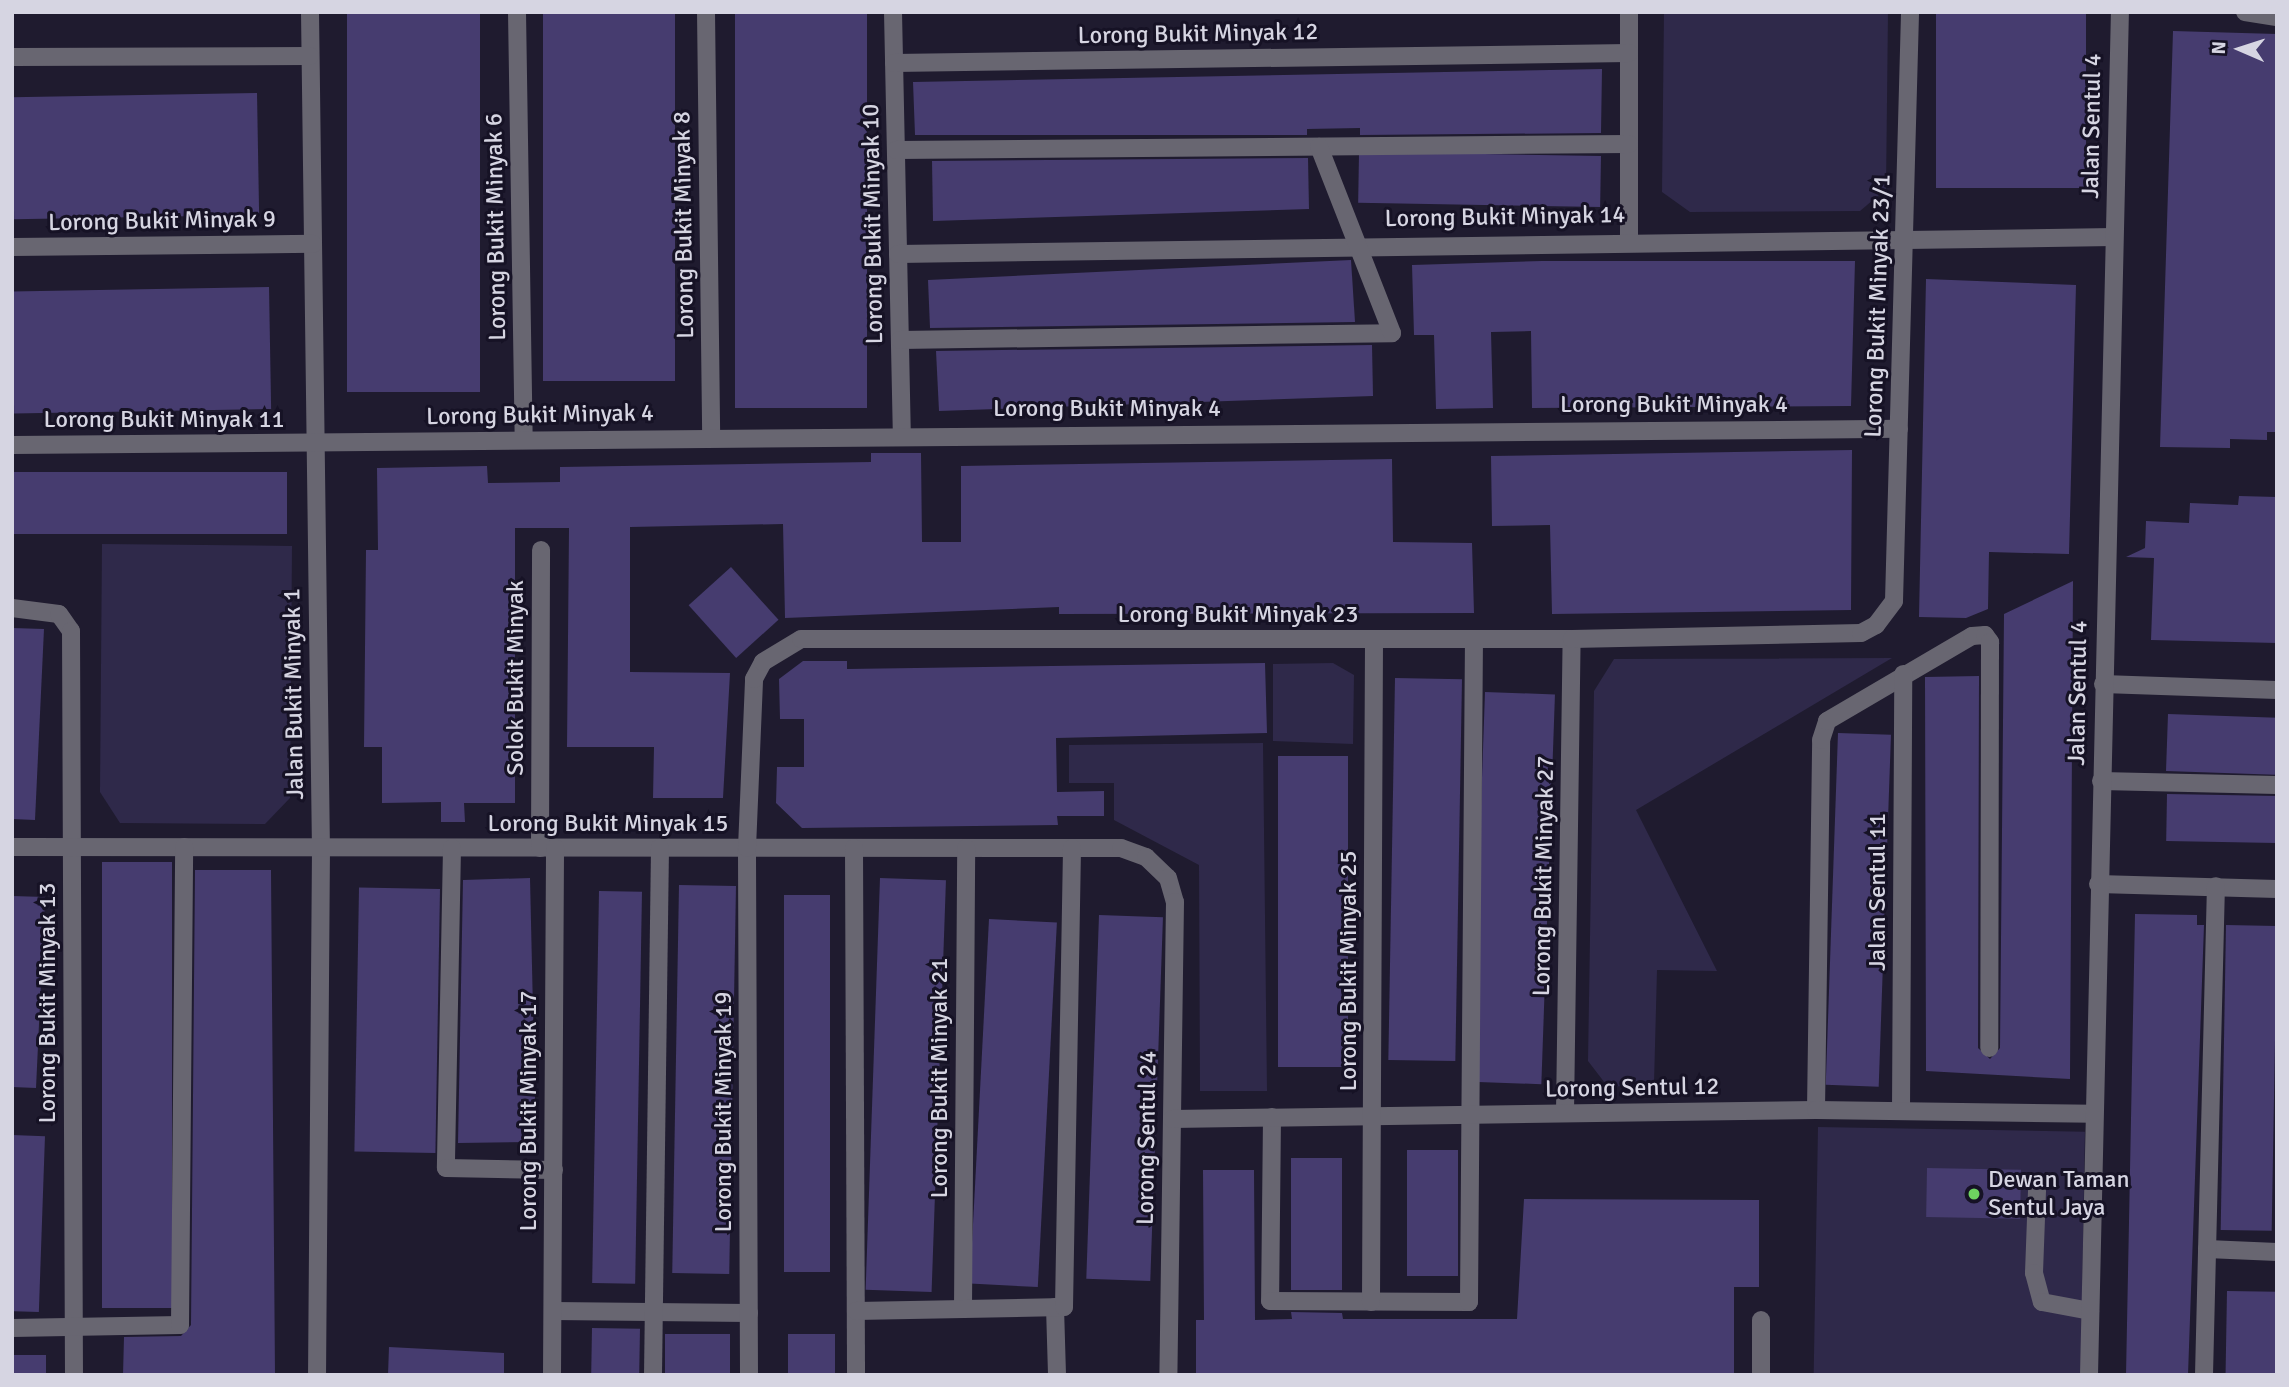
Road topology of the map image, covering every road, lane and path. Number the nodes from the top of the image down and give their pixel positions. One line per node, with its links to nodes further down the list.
1 (310, 12): 11 (street, Jalan Bukit Minyak 1)
2 (517, 12): 28 (street, Lorong Bukit Minyak 6)
3 (706, 12): 27 (street, Lorong Bukit Minyak 8)
4 (893, 12): 13 (street, Lorong Bukit Minyak 10)
5 (1629, 12): 10 (street)
6 (1910, 12): 18 (street, Lorong Bukit Minyak 23/1)
7 (2120, 12): 17 (street, Jalan Sentul 4)
8 (2245, 12): 9 (street)
9 (2277, 17)
10 (1629, 53): 13 (street, Lorong Bukit Minyak 12); 14 (street)
11 (310, 56): 12 (street); 20 (street, Jalan Bukit Minyak 1)
12 (12, 57)
13 (894, 63): 16 (street, Lorong Bukit Minyak 10)
14 (1629, 144): 15 (street); 19 (street)
15 (1319, 148): 16 (street); 21 (street)
16 (896, 150): 23 (street, Lorong Bukit Minyak 10)
17 (2114, 237): 18 (street, Lorong Bukit Minyak 14); 38 (street, Jalan Sentul 4)
18 (1904, 238): 19 (street, Lorong Bukit Minyak 14); 25 (street, Lorong Bukit Minyak 23/1)
19 (1629, 239): 21 (street, Lorong Bukit Minyak 14)
20 (313, 244): 22 (street, Lorong Bukit Minyak 9); 29 (street, Jalan Bukit Minyak 1)
21 (1358, 244): 23 (street, Lorong Bukit Minyak 14); 24 (street)
22 (12, 247)
23 (898, 254): 24 (street, Lorong Bukit Minyak 10)
24 (900, 340): 26 (street, Lorong Bukit Minyak 10)
25 (1899, 429): 26 (street, Lorong Bukit Minyak 4); 32 (street, Lorong Bukit Minyak 23/1)
26 (902, 434): 27 (street, Lorong Bukit Minyak 4)
27 (711, 437): 28 (street, Lorong Bukit Minyak 4)
28 (524, 440): 29 (street, Lorong Bukit Minyak 4)
29 (315, 443): 30 (street, Lorong Bukit Minyak 11); 45 (street, Jalan Bukit Minyak 1)
30 (12, 445)
31 (541, 550): 47 (street, Solok Bukit Minyak)
32 (1894, 601): 34 (street, Lorong Bukit Minyak 23)
33 (12, 608): 43 (street, Lorong Bukit Minyak 13)
34 (1573, 639): 36 (street, Lorong Bukit Minyak 23); 60 (street, Lorong Bukit Minyak 27)
35 (1374, 640): 36 (street, Lorong Bukit Minyak 23); 49 (street, Lorong Bukit Minyak 23); 63 (street, Lorong Bukit Minyak 25)
36 (1474, 640): 62 (street)
37 (1903, 674): 57 (street); 58 (street); 59 (street, Jalan Sentul 11)
38 (2103, 684): 39 (street); 40 (street, Jalan Sentul 4)
39 (2277, 690)
40 (2101, 781): 41 (street); 53 (street, Jalan Sentul 4)
41 (2277, 785)
42 (12, 847): 43 (street, Lorong Bukit Minyak 15)
43 (72, 847): 44 (street, Lorong Bukit Minyak 15); 80 (street, Lorong Bukit Minyak 13)
44 (184, 847): 45 (street, Lorong Bukit Minyak 15); 80 (street)
45 (321, 848): 46 (street, Lorong Bukit Minyak 15); 82 (street, Jalan Bukit Minyak 1)
46 (452, 848): 47 (street, Lorong Bukit Minyak 15); 66 (street)
47 (548, 848): 48 (street, Lorong Bukit Minyak 15); 66 (street, Lorong Bukit Minyak 17)
48 (660, 848): 49 (street, Lorong Bukit Minyak 15); 76 (street)
49 (747, 848): 50 (street, Lorong Bukit Minyak 15); 77 (street, Lorong Bukit Minyak 19)
50 (853, 848): 51 (street, Lorong Bukit Minyak 15); 74 (street)
51 (966, 848): 52 (street, Lorong Bukit Minyak 15); 72 (street, Lorong Bukit Minyak 21)
52 (1072, 848): 56 (street, Lorong Bukit Minyak 15); 71 (street)
53 (2098, 884): 54 (street); 61 (street, Jalan Sentul 4)
54 (2216, 886): 55 (street); 68 (street)
55 (2277, 888)
56 (1175, 902): 65 (street, Lorong Sentul 24)
57 (1989, 1048)
58 (1816, 1110): 59 (street, Lorong Sentul 12); 60 (street, Lorong Sentul 12)
59 (1901, 1111): 61 (street, Lorong Sentul 12)
60 (1565, 1114): 62 (street, Lorong Sentul 12)
61 (2093, 1114): 75 (street, Jalan Sentul 4)
62 (1470, 1115): 63 (street, Lorong Sentul 12); 70 (street)
63 (1372, 1116): 64 (street, Lorong Sentul 12); 70 (street, Lorong Bukit Minyak 25)
64 (1272, 1117): 65 (street, Lorong Sentul 12); 70 (street)
65 (1172, 1119): 88 (street, Lorong Sentul 24)
66 (554, 1170): 73 (street, Lorong Bukit Minyak 17)
67 (2037, 1191): 75 (street)
68 (2207, 1249): 69 (street); 91 (street)
69 (2277, 1252)
70 (1371, 1302)
71 (1055, 1307): 72 (street); 87 (street)
72 (963, 1309): 74 (street)
73 (553, 1311): 76 (street); 83 (street, Lorong Bukit Minyak 17)
74 (856, 1311): 86 (street)
75 (2090, 1311): 90 (street, Jalan Sentul 4)
76 (653, 1312): 77 (street); 84 (street)
77 (749, 1313): 85 (street, Lorong Bukit Minyak 19)
78 (1761, 1320): 89 (street)
79 (12, 1328): 80 (street)
80 (74, 1329): 81 (street, Lorong Bukit Minyak 13)
81 (74, 1375)
82 (317, 1375)
83 (552, 1375)
84 (653, 1375)
85 (749, 1375)
86 (856, 1375)
87 (1057, 1375)
88 (1168, 1375)
89 (1761, 1375)
90 (2089, 1375)
91 (2204, 1375)

